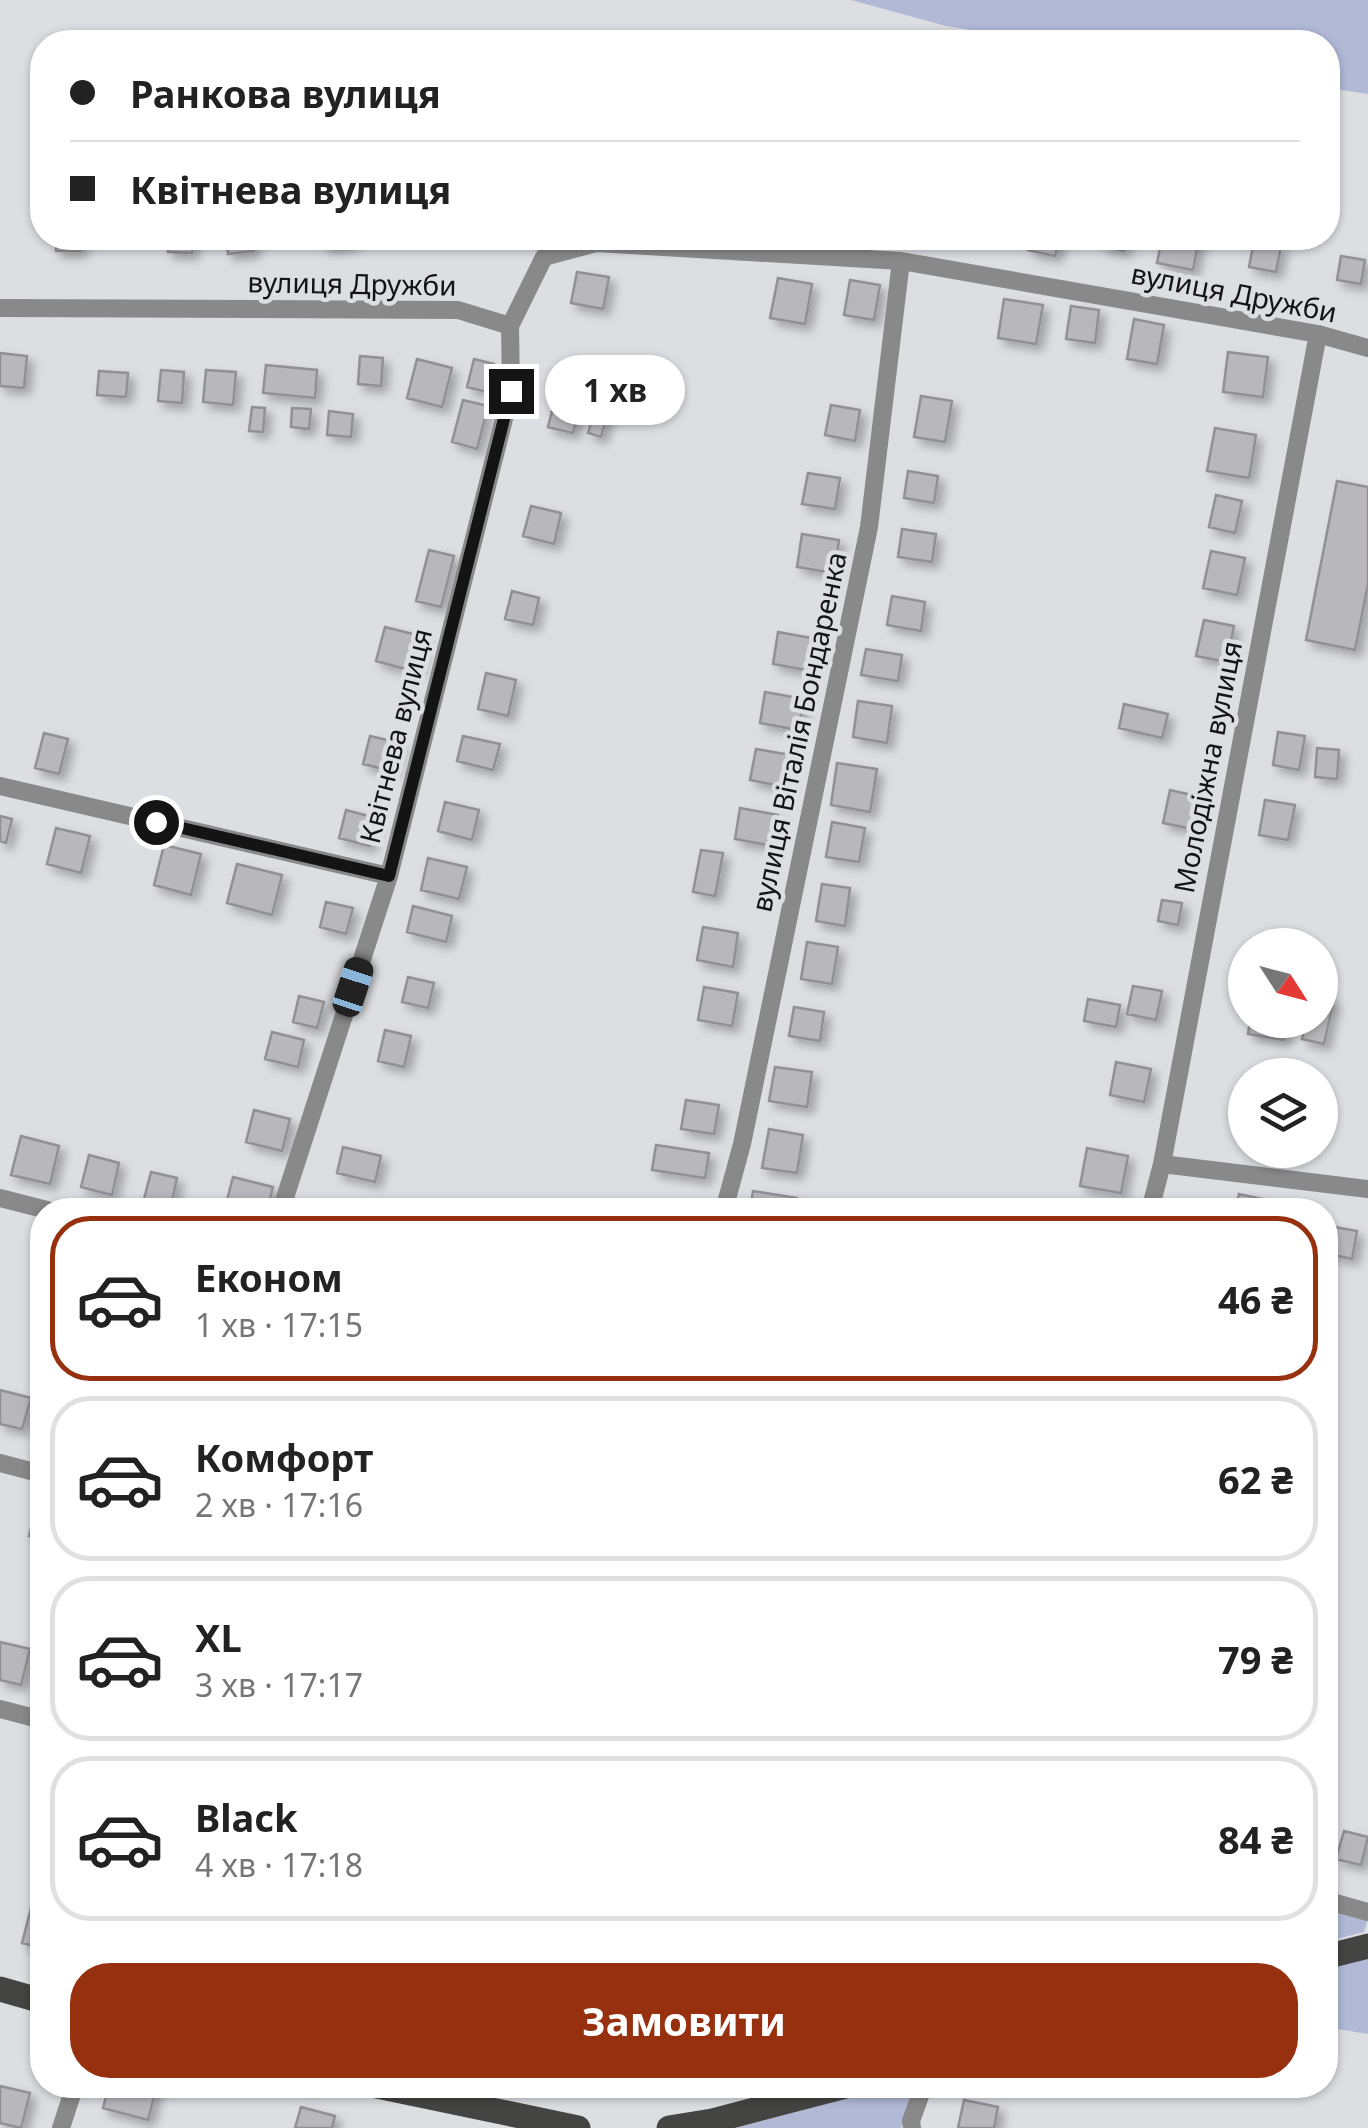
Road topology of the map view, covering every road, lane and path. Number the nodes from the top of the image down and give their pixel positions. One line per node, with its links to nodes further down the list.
1 (570, 250): 5 (street, вулиця Дружби)
2 (715, 250): 3 (street, вулиця Дружби)
3 (901, 261): 6 (street, вулиця Дружби); 14 (street, вулиця Віталія Бондаренка)
4 (0, 308): 5 (street, вулиця Дружби)
5 (510, 326): 9 (street, Квітнева вулиця)
6 (1318, 334): 7 (street, вулиця Дружби); 10 (street, Молодіжна вулиця)
7 (1368, 348)
8 (0, 786): 9 (street)
9 (389, 876): 13 (street, Квітнева вулиця)
10 (1162, 1164): 11 (street); 15 (street, Молодіжна вулиця)
11 (1368, 1189)
12 (0, 1198): 16 (street)
13 (284, 1198)
14 (727, 1198)
15 (1153, 1198)
16 (30, 1206)
17 (0, 1463): 18 (street)
18 (30, 1471)
19 (0, 1708): 20 (street)
20 (30, 1717)
21 (1338, 1904): 22 (street)
22 (1368, 1912)
23 (1368, 1946): 24 (main road)
24 (1338, 1954)
25 (0, 1989): 26 (main road)
26 (30, 1997)
27 (71, 2098): 32 (street)
28 (434, 2098): 33 (main road)
29 (805, 2098): 31 (main road)
30 (920, 2098): 35 (street)
31 (714, 2124): 34 (main road)
32 (61, 2128)
33 (578, 2128)
34 (669, 2128)
35 (912, 2128)

